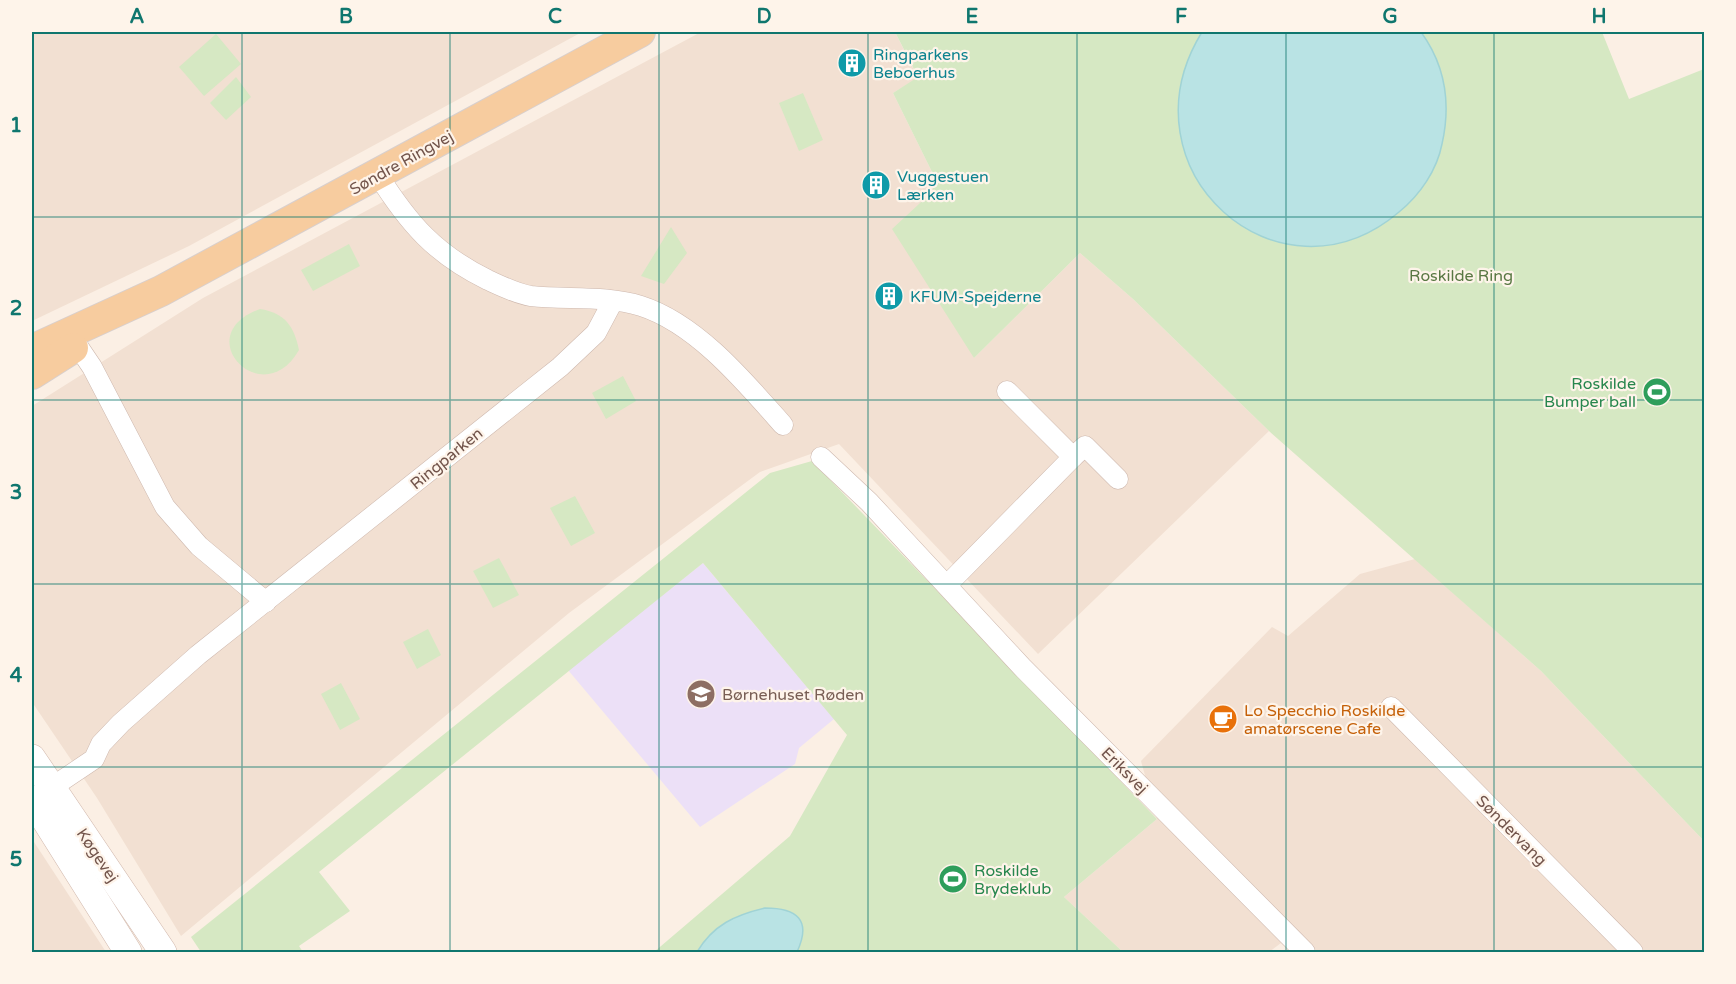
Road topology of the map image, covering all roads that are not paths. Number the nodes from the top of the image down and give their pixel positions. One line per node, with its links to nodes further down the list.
1 (640, 32): 2 (main road, Søndre Ringvej)
2 (378, 175): 3 (street); 4 (main road, Søndre Ringvej)
3 (613, 301): 8 (street); 13 (street, Ringparken)
4 (73, 338): 5 (main road, Søndre Ringvej); 6 (main road, Søndre Ringvej); 13 (street)
5 (32, 350)
6 (32, 374)
7 (1007, 391): 10 (street)
8 (783, 425)
9 (821, 457): 12 (street, Eriksvej)
10 (1073, 458): 11 (street); 12 (street)
11 (1118, 479)
12 (947, 585): 19 (street, Eriksvej)
13 (266, 602): 16 (street, Ringparken)
14 (1391, 708): 20 (street, Søndervang)
15 (32, 758): 16 (street, Køgevej)
16 (39, 796): 17 (street, Køgevej); 18 (street, Køgevej)
17 (128, 952)
18 (163, 952)
19 (1305, 952)
20 (1633, 952)

